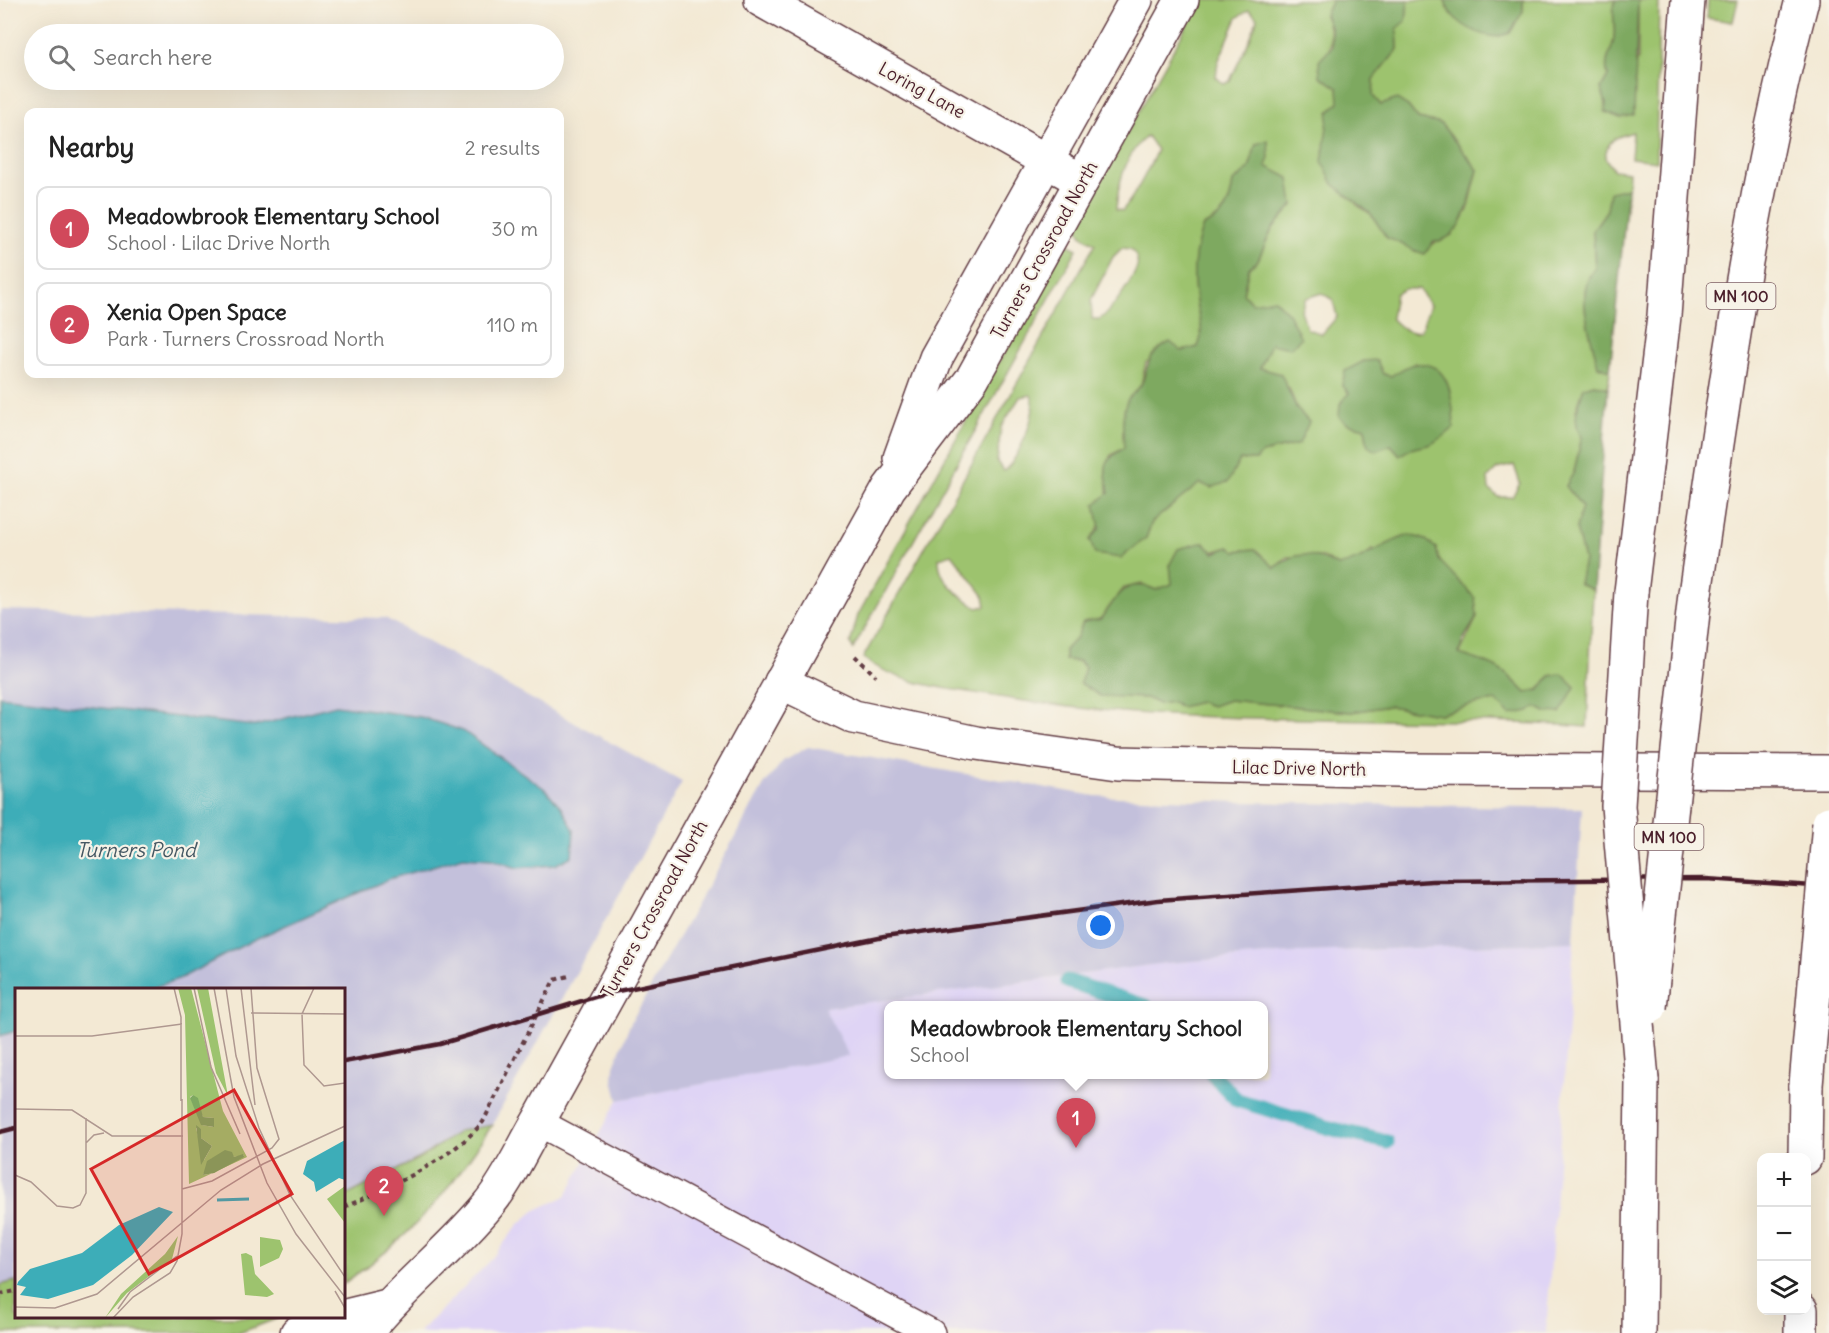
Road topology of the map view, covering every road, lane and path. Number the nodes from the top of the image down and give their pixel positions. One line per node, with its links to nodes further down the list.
1 (761, 0): 6 (main road, Loring Lane)
2 (1136, 0): 6 (main road, Turners Crossroad North)
3 (1182, 0): 7 (main road, Turners Crossroad North)
4 (1689, 0): 13 (main road, bridge)
5 (1802, 0): 13 (main road, MN 100, bridge)
6 (1047, 160): 7 (main road, Loring Lane); 8 (main road, Turners Crossroad North)
7 (1083, 181): 8 (main road, Turners Crossroad North)
8 (889, 488): 9 (main road, Turners Crossroad North)
9 (781, 682): 10 (main road, Lilac Drive North); 14 (main road, Turners Crossroad North)
10 (1829, 772)
11 (1829, 823): 15 (main road, bridge)
12 (554, 980): 16 (path)
13 (1642, 1080): 26 (main road, MN 100)
14 (538, 1122): 19 (main road, Turners Crossroad North); 25 (lane)
15 (1804, 1153)
16 (345, 1207)
17 (15, 1291): 18 (path)
18 (0, 1294)
19 (387, 1306): 21 (main road, Turners Crossroad North); 24 (main road, Turners Crossroad North)
20 (1801, 1315): 27 (main road)
21 (345, 1316)
22 (338, 1318): 23 (main road, Turners Crossroad North)
23 (297, 1333)
24 (366, 1333)
25 (931, 1333)
26 (1639, 1333)
27 (1801, 1333)

